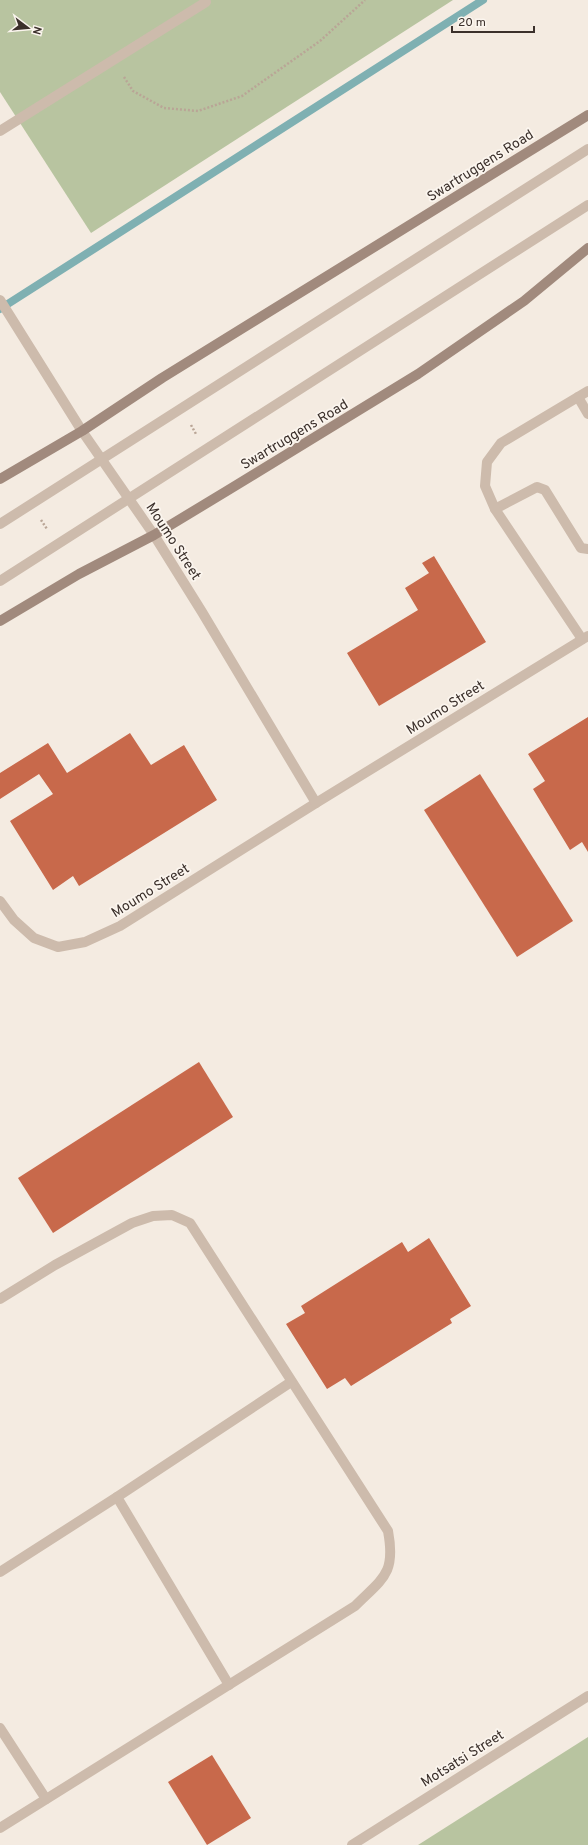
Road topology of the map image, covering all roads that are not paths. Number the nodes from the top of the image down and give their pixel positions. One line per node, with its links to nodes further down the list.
1 (206, 2): 3 (street)
2 (588, 114): 11 (main road, Swartruggens Road)
3 (0, 131)
4 (588, 149): 12 (street)
5 (588, 205): 14 (street)
6 (588, 248): 17 (main road, Swartruggens Road)
7 (0, 300): 11 (street, Moumo Street)
8 (588, 391): 9 (street)
9 (578, 397): 10 (street); 15 (street)
10 (588, 414)
11 (82, 431): 12 (street, Moumo Street); 13 (main road, Swartruggens Road)
12 (102, 459): 14 (street, Moumo Street); 16 (street)
13 (0, 480)
14 (129, 498): 17 (street, Moumo Street); 19 (street)
15 (495, 509): 18 (street); 21 (street)
16 (0, 524)
17 (154, 534): 20 (main road, Swartruggens Road); 22 (street, Moumo Street)
18 (588, 549)
19 (0, 581)
20 (0, 621)
21 (585, 638): 22 (street, Moumo Street)
22 (316, 803): 23 (street, Moumo Street)
23 (0, 901)
24 (0, 1299): 25 (street)
25 (291, 1382): 26 (street); 28 (street)
26 (117, 1498): 27 (street); 28 (street)
27 (0, 1572)
28 (229, 1685): 31 (street)
29 (588, 1696): 33 (street, Motsatsi Street)
30 (0, 1728): 31 (street)
31 (46, 1799): 32 (street)
32 (0, 1828)
33 (352, 1845)

